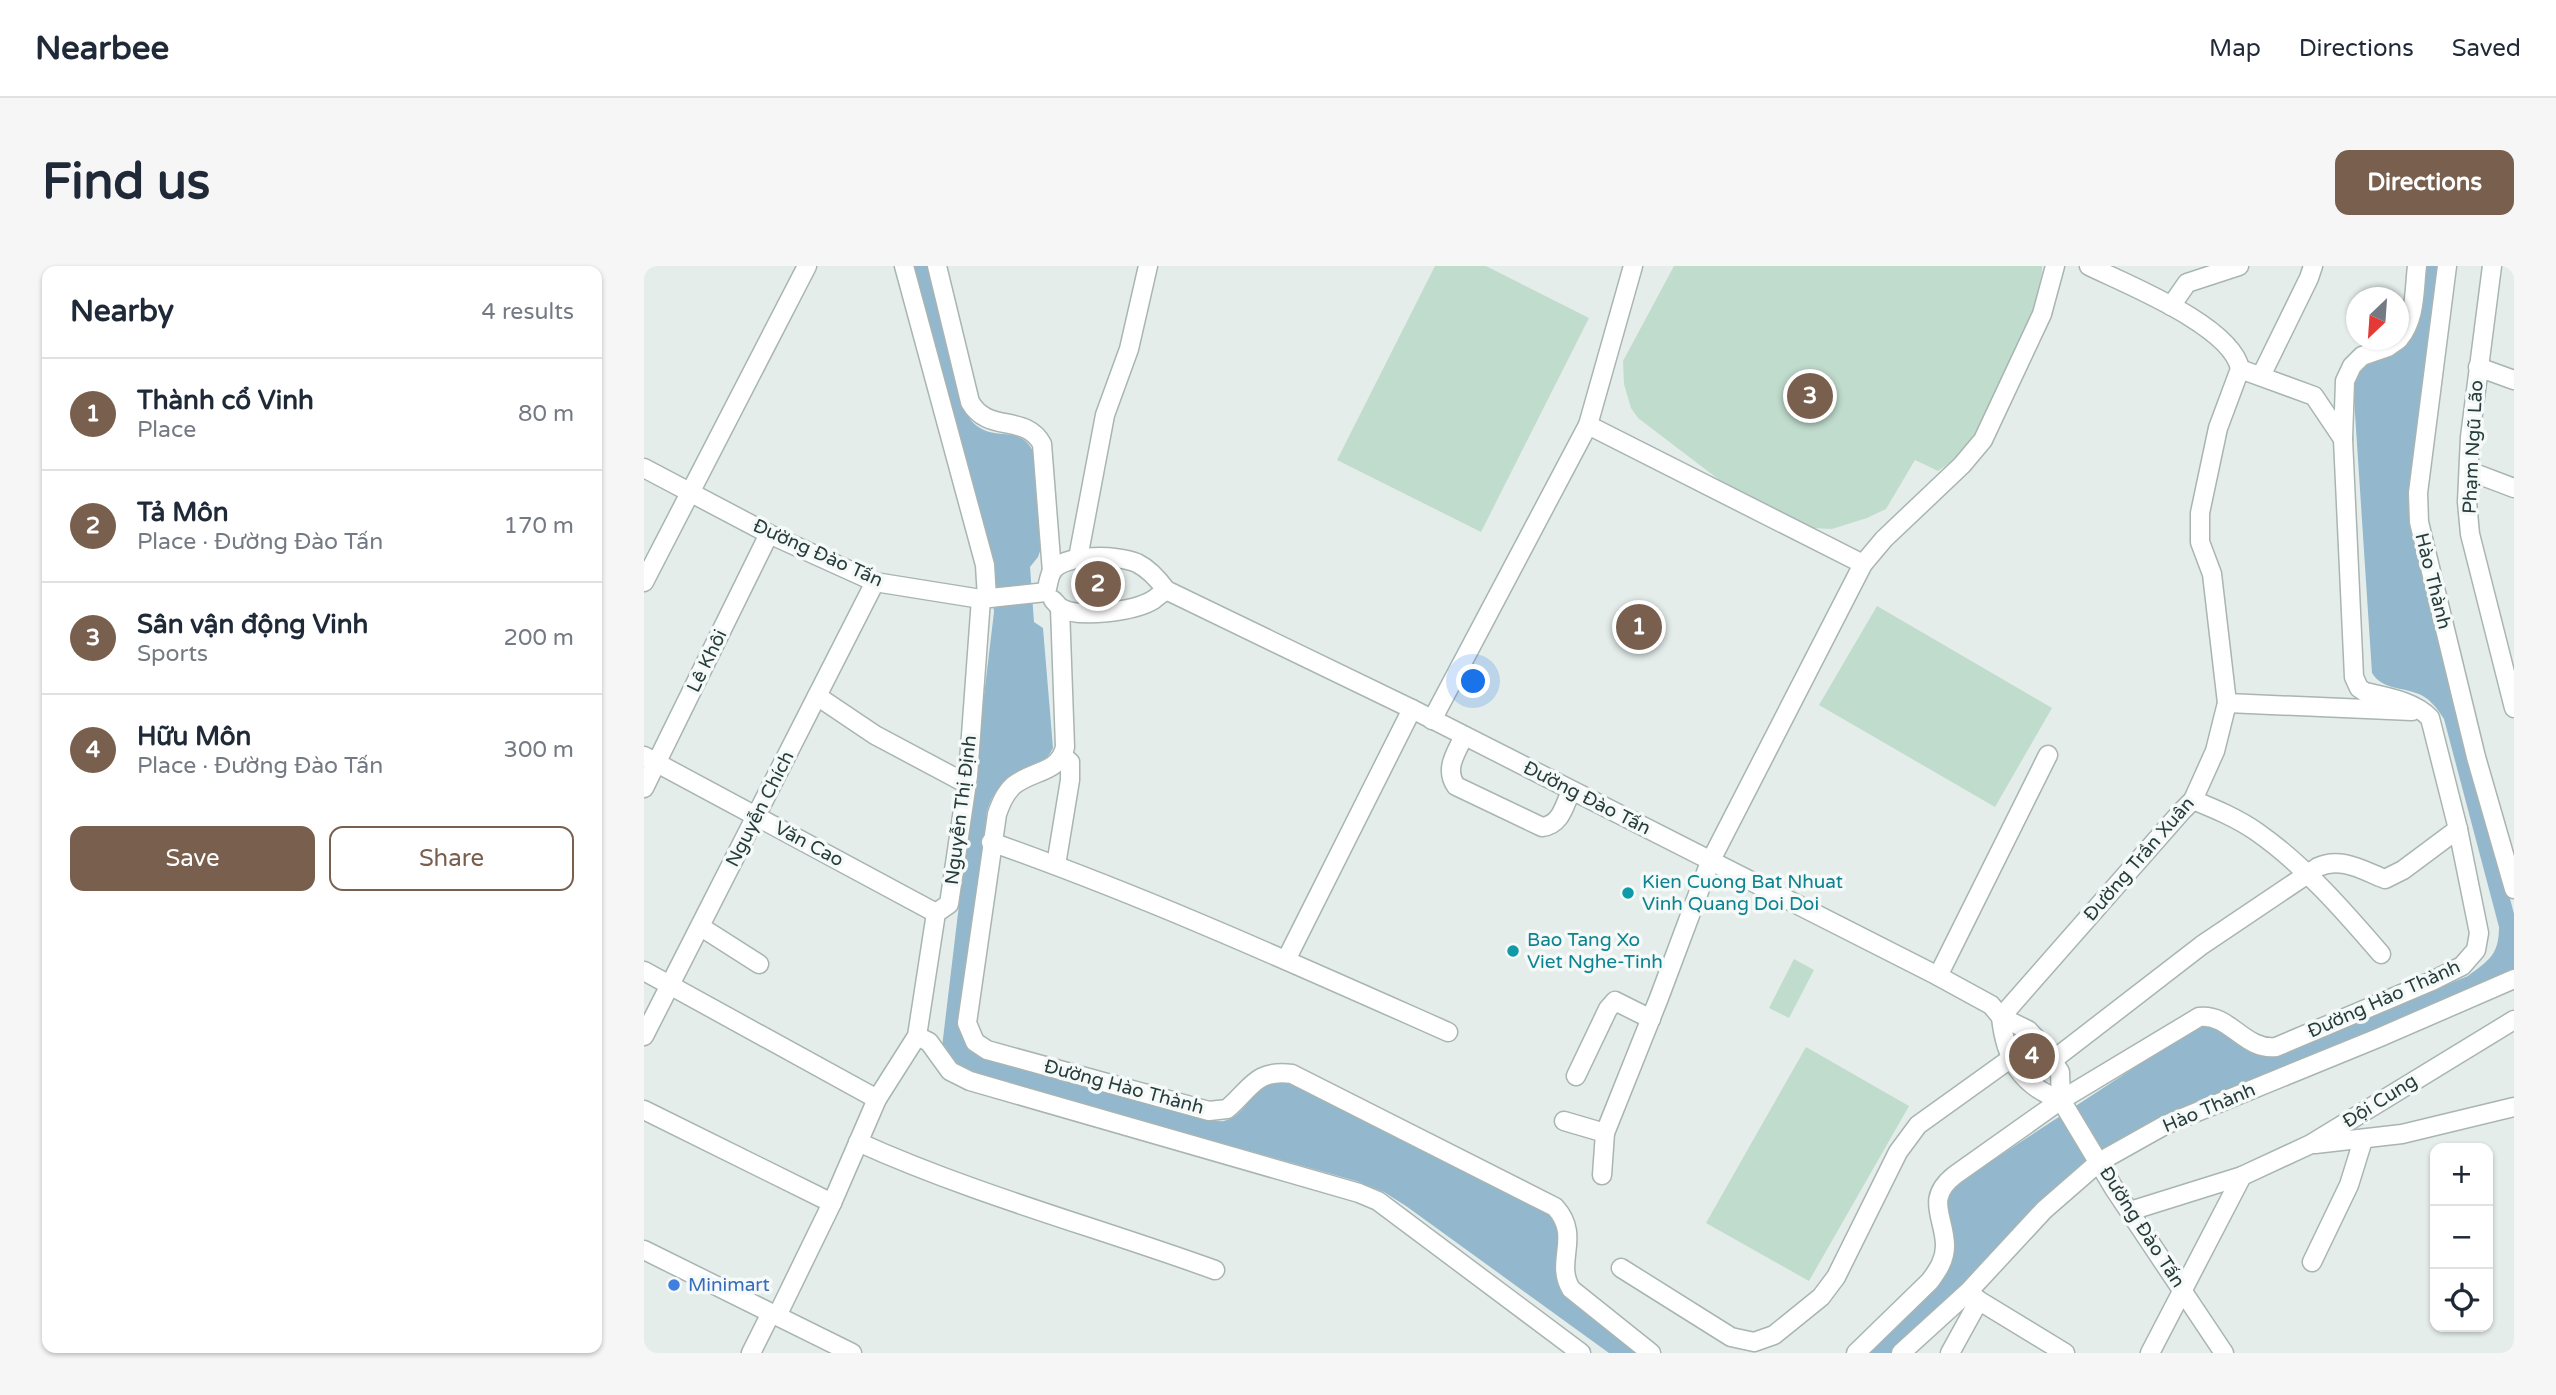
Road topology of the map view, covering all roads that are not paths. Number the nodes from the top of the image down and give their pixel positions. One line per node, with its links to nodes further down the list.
1 (807, 266): 25 (street)
2 (904, 266): 34 (street, Nguyễn Thị Định)
3 (937, 266): 29 (street)
4 (1148, 266): 27 (street)
5 (1633, 266): 20 (street)
6 (2055, 266): 28 (street)
7 (2089, 266): 13 (street)
8 (2239, 266): 13 (street)
9 (2313, 266): 18 (street)
10 (2417, 266): 14 (street)
11 (2447, 266): 56 (street, Hào Thành)
12 (2493, 266): 16 (street, Phạm Ngũ Lão)
13 (2171, 306): 17 (street)
14 (2409, 322)
15 (2379, 350): 21 (street)
16 (2478, 367): 19 (street); 23 (street, Phạm Ngũ Lão)
17 (2240, 369): 18 (street); 37 (street, Đường Trần Xuân)
18 (2261, 376): 21 (street)
19 (2514, 380)
20 (1588, 425): 28 (street); 41 (street)
21 (2343, 439): 40 (street)
22 (644, 468): 25 (street, Đường Đào Tấn)
23 (2469, 471): 24 (street); 38 (street, Phạm Ngũ Lão)
24 (2514, 488)
25 (690, 492): 26 (street, Đường Đào Tấn); 30 (street)
26 (769, 534): 31 (street, Đường Đào Tấn); 45 (street, Lê Khôi)
27 (1078, 558): 29 (street, Đường Đào Tấn); 32 (street, Đường Đào Tấn)
28 (1863, 564): 53 (street)
29 (1052, 572): 33 (street)
30 (644, 582)
31 (875, 582): 34 (street, Đường Đào Tấn); 36 (street, Nguyễn Chích)
32 (1166, 590): 35 (street); 39 (street, Đường Đào Tấn)
33 (1041, 593): 34 (street, Đường Đào Tấn); 35 (street)
34 (986, 598): 46 (street, Nguyễn Thị Định)
35 (1060, 608): 44 (street)
36 (817, 696): 46 (street); 50 (street, Nguyễn Chích)
37 (2227, 703): 40 (street); 49 (street, Đường Trần Xuân)
38 (2514, 708)
39 (1412, 709): 41 (street, Đường Đào Tấn); 60 (street)
40 (2423, 711): 51 (street, Đường Hào Thành)
41 (1432, 720): 42 (street, Đường Đào Tấn)
42 (1464, 736): 48 (street, Đường Đào Tấn); 48 (street)
43 (2048, 755): 63 (street)
44 (1063, 757): 52 (street, Đường Hào Thành); 54 (street)
45 (650, 759): 47 (street, Lê Khôi); 50 (street, Văn Cao)
46 (967, 784): 57 (street, Nguyễn Thị Định)
47 (644, 788)
48 (1571, 791): 53 (street, Đường Đào Tấn)
49 (2193, 800): 55 (street); 66 (street, Đường Trần Xuân)
50 (756, 816): 57 (street, Văn Cao); 58 (street, Nguyễn Chích)
51 (2458, 828): 55 (street); 76 (street, Đường Hào Thành)
52 (991, 842): 54 (street); 100 (street, Đường Hào Thành)
53 (1710, 862): 63 (street, Đường Đào Tấn); 67 (street)
54 (1056, 865): 60 (street)
55 (2307, 875): 59 (street); 73 (street)
56 (2514, 889)
57 (936, 913): 70 (street, Nguyễn Thị Định)
58 (701, 927): 61 (street); 65 (street, Nguyễn Chích)
59 (2381, 954)
60 (1286, 960): 69 (street)
61 (759, 964)
62 (644, 971): 65 (street)
63 (1938, 975): 66 (street, Đường Đào Tấn)
64 (2514, 979): 84 (street, Hào Thành)
65 (670, 984): 71 (street, Nguyễn Chích); 75 (street)
66 (2001, 1017): 72 (street); 73 (street, Đường Đào Tấn)
67 (1651, 1019): 74 (street); 80 (street)
68 (2514, 1020): 83 (street, Đội Cung)
69 (1448, 1032)
70 (917, 1036): 75 (street, Nguyễn Thị Định); 99 (street)
71 (644, 1037)
72 (2010, 1059): 76 (street); 91 (street)
73 (2053, 1060): 76 (street, Đường Đào Tấn)
74 (1576, 1076)
75 (877, 1098): 82 (street, Nguyễn Thị Định)
76 (2063, 1103): 84 (street, Đường Đào Tấn); 101 (street, Đường Hào Thành)
77 (2514, 1107): 81 (street)
78 (644, 1110): 87 (street)
79 (1564, 1121): 80 (street)
80 (1605, 1133): 85 (street)
81 (2363, 1140): 83 (street); 90 (street)
82 (858, 1142): 87 (street, Nguyễn Thị Định); 92 (street)
83 (2311, 1144): 86 (street, Đội Cung)
84 (2098, 1159): 88 (street, Đường Đào Tấn); 94 (street, Hào Thành)
85 (1602, 1175)
86 (2242, 1176): 88 (street, Đội Cung); 93 (street)
87 (832, 1203): 95 (street, Nguyễn Thị Định)
88 (2130, 1211): 93 (street, Đường Đào Tấn)
89 (644, 1250): 95 (street)
90 (2312, 1262)
91 (1621, 1268)
92 (1215, 1270)
93 (2182, 1288): 105 (street); 106 (street, Đường Đào Tấn)
94 (1973, 1296): 96 (street); 102 (street); 103 (street)
95 (774, 1314): 97 (street, Nguyễn Thị Định); 98 (street)
96 (2046, 1348): 104 (street)
97 (751, 1353)
98 (852, 1353)
99 (1581, 1353)
100 (1651, 1353)
101 (1856, 1353)
102 (1901, 1353)
103 (1950, 1353)
104 (2065, 1353)
105 (2150, 1353)
106 (2224, 1353)

